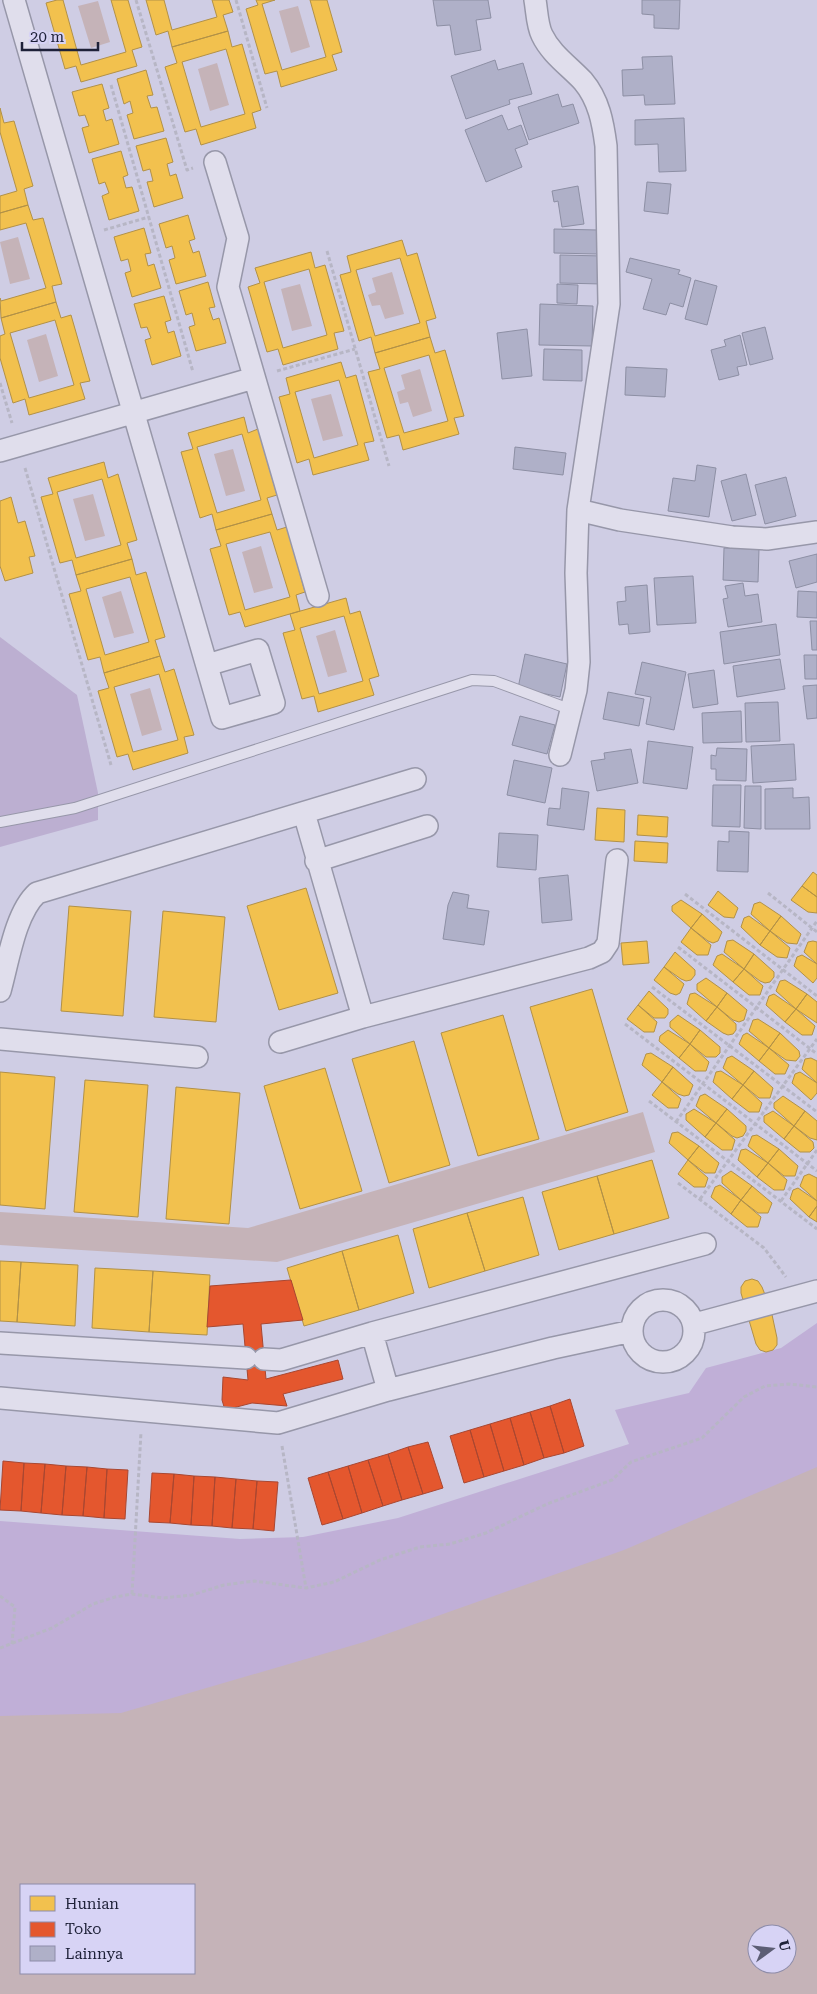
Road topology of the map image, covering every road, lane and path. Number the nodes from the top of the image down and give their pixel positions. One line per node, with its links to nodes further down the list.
1 (14, 0): 10 (street)
2 (136, 0): 8 (path)
3 (236, 0): 6 (path)
4 (535, 0): 19 (street)
5 (111, 85): 9 (path)
6 (267, 108)
7 (215, 162): 13 (street)
8 (187, 170)
9 (149, 217): 10 (path); 15 (path)
10 (83, 236): 16 (street)
11 (327, 250): 12 (path)
12 (355, 349): 13 (path); 18 (path)
13 (254, 378): 15 (street); 21 (street)
14 (0, 383): 17 (path)
15 (200, 393): 16 (street)
16 (134, 412): 17 (street); 22 (street)
17 (9, 448): 25 (path)
18 (389, 466)
19 (578, 510): 20 (street); 23 (street)
20 (817, 532)
21 (318, 596)
22 (207, 665)
23 (572, 710): 24 (street); 28 (lane)
24 (560, 755)
25 (111, 765)
26 (415, 779): 27 (street)
27 (304, 813): 31 (street); 40 (street)
28 (0, 822)
29 (427, 826): 31 (street)
30 (617, 860): 43 (street)
31 (316, 861): 43 (street)
32 (768, 893): 35 (path)
33 (685, 894): 38 (path)
34 (817, 921): 35 (path)
35 (812, 928): 36 (path); 38 (path)
36 (817, 932)
37 (678, 947): 42 (path)
38 (783, 970): 41 (path); 42 (path)
39 (652, 987): 48 (path)
40 (0, 991)
41 (817, 996)
42 (756, 1008): 48 (path); 49 (path)
43 (363, 1017): 47 (street)
44 (626, 1024): 52 (path)
45 (0, 1039): 51 (street)
46 (817, 1039): 49 (path)
47 (280, 1042)
48 (729, 1046): 52 (path); 53 (path)
49 (810, 1049): 50 (path); 53 (path)
50 (817, 1054)
51 (197, 1057)
52 (703, 1083): 56 (path); 57 (path)
53 (783, 1086): 55 (path); 57 (path)
54 (649, 1100): 56 (path)
55 (817, 1112)
56 (676, 1122): 59 (path)
57 (756, 1124): 59 (path); 60 (path)
58 (817, 1150): 60 (path)
59 (728, 1161): 63 (path); 64 (path)
60 (807, 1163): 61 (path); 64 (path)
61 (817, 1171)
62 (678, 1183): 63 (path)
63 (700, 1200): 67 (path)
64 (781, 1201): 65 (path)
65 (817, 1228)
66 (705, 1244): 70 (street)
67 (808, 1293): 68 (street)
68 (695, 1324): 69 (street); 69 (street)
69 (632, 1331): 73 (street)
70 (372, 1333): 71 (street); 73 (street)
71 (0, 1343)
72 (817, 1387): 77 (path)
73 (388, 1390): 76 (street)
74 (0, 1398): 75 (street)
75 (142, 1412): 76 (street); 78 (path)
76 (278, 1423): 77 (path)
77 (306, 1588): 78 (path)
78 (132, 1594): 80 (path)
79 (0, 1596): 80 (path)
80 (12, 1644): 81 (path)
81 (0, 1648)

